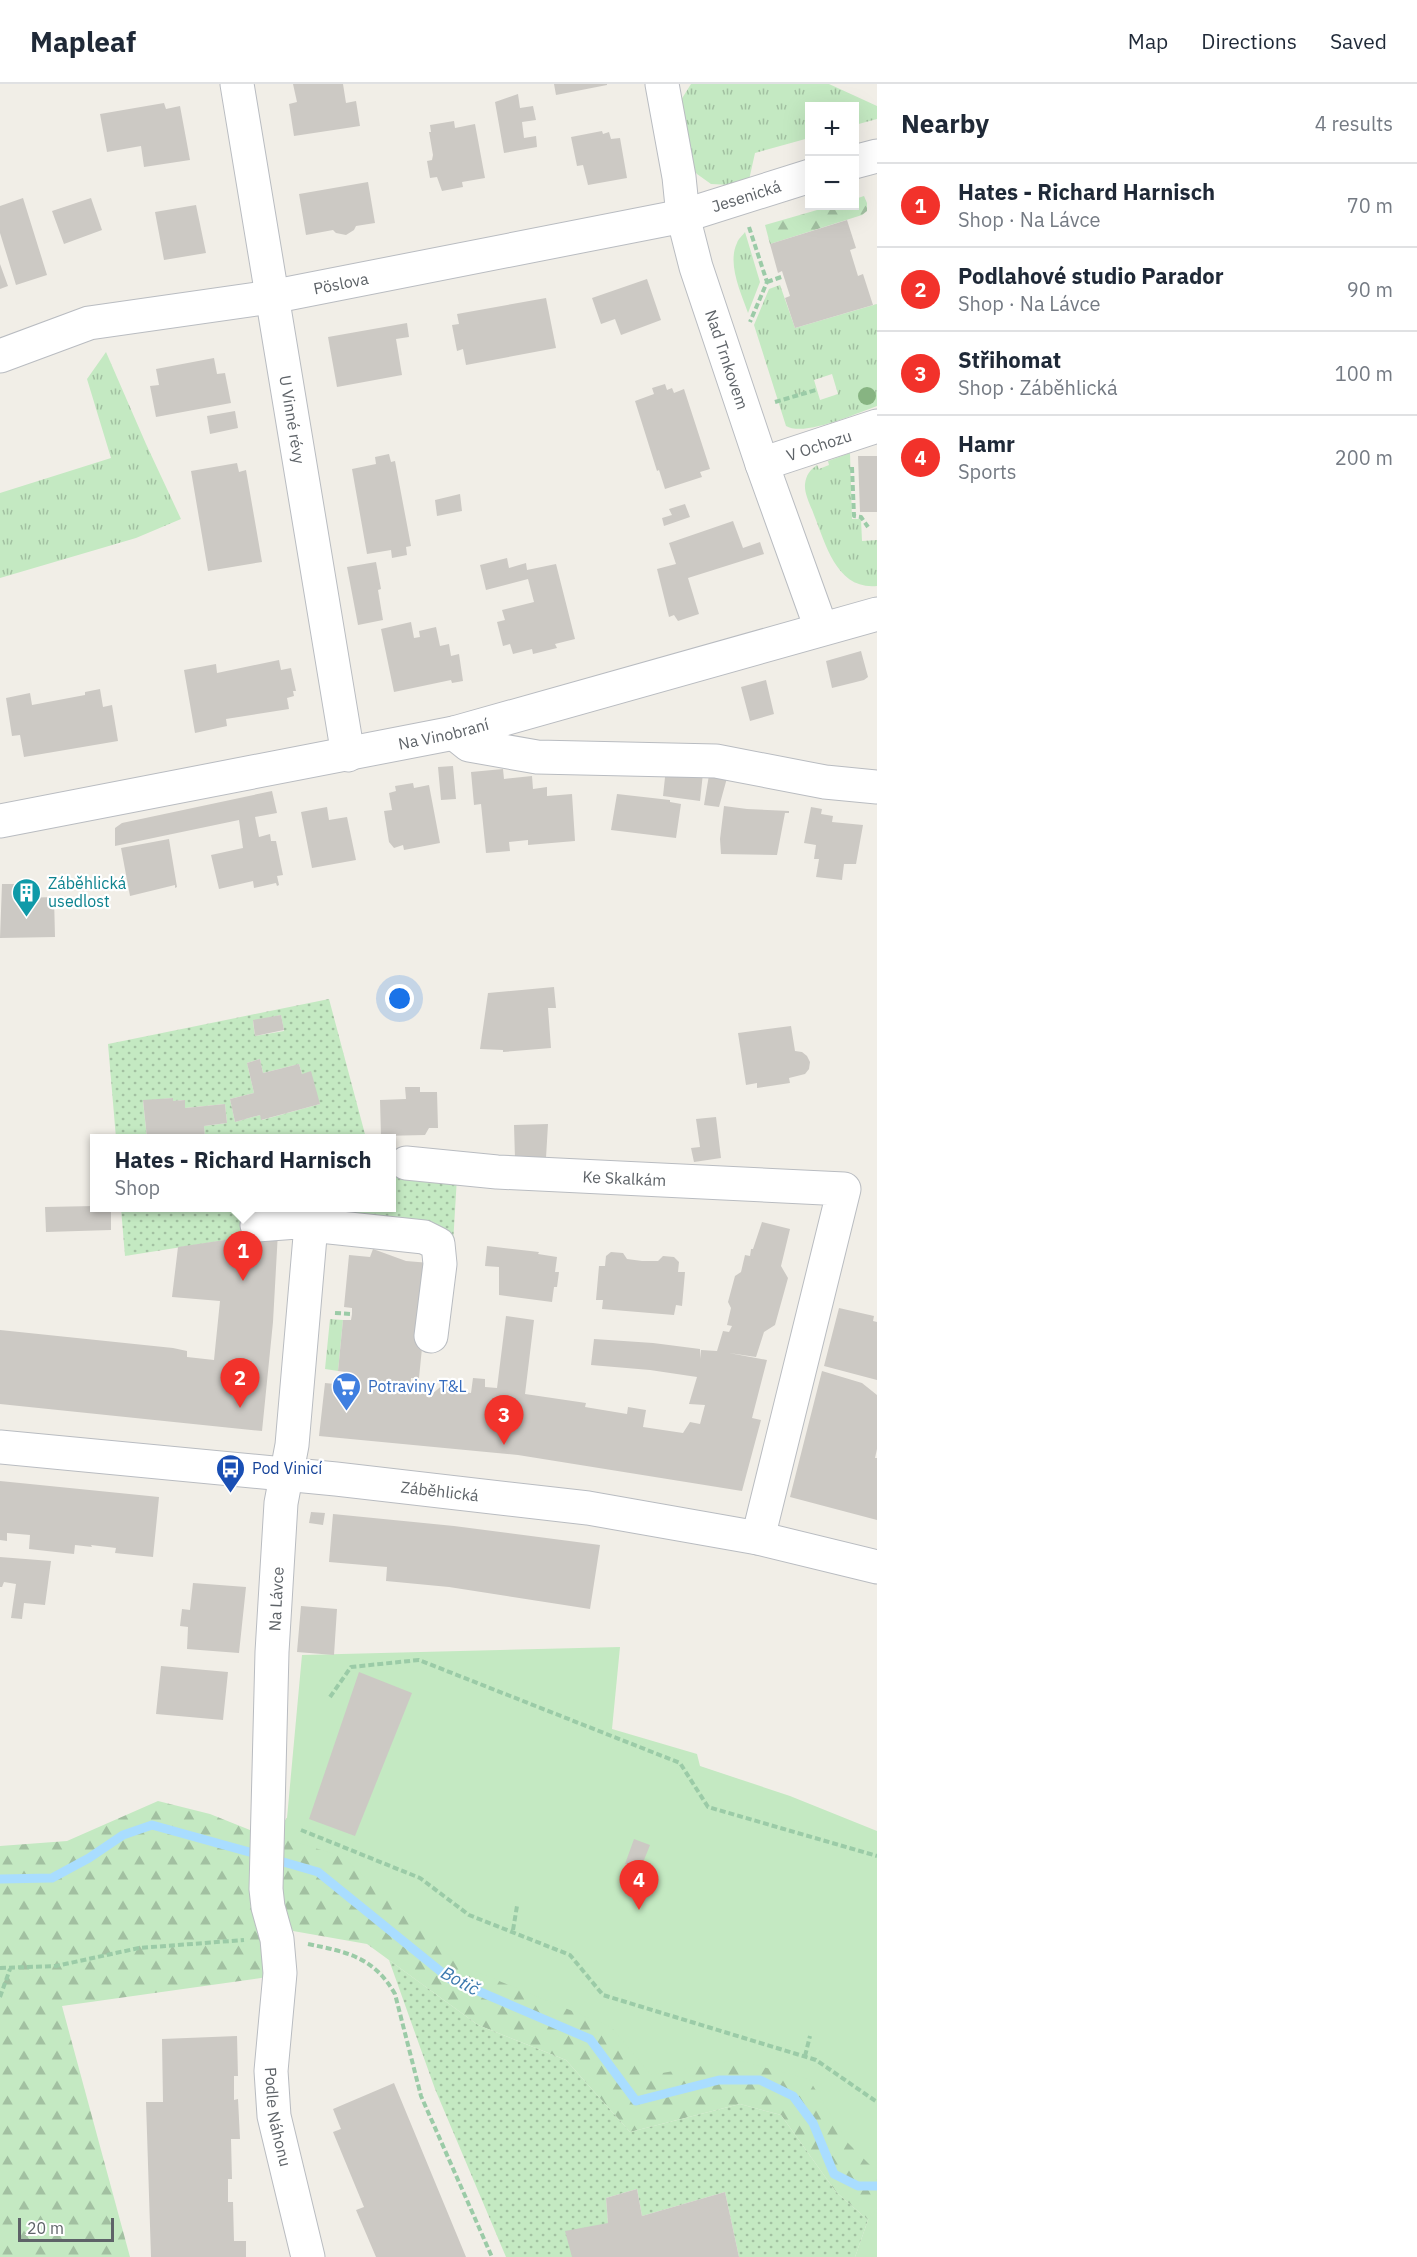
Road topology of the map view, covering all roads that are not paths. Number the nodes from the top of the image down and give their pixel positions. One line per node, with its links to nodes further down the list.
1 (237, 84): 7 (street, U Vinné révy)
2 (662, 84): 6 (street, Nad Trnkovem)
3 (877, 156): 4 (street)
4 (859, 161)
5 (805, 178): 6 (street, Jesenická)
6 (683, 216): 7 (street, Pöslova); 10 (street, Nad Trnkovem)
7 (271, 297): 8 (street, Pöslova); 14 (street, U Vinné révy)
8 (0, 356)
9 (877, 426): 10 (street, V Ochozu)
10 (762, 464): 12 (street, Nad Trnkovem)
11 (877, 614): 12 (street, Na Vinobraní)
12 (821, 628): 13 (street, Na Vinobraní)
13 (454, 733): 14 (street, Na Vinobraní); 15 (street)
14 (348, 755): 16 (street, Na Vinobraní)
15 (877, 788)
16 (0, 821)
17 (406, 1163): 23 (street, Ke Skalkám)
18 (257, 1225): 19 (street)
19 (311, 1225): 20 (street); 22 (street, Na Lávce)
20 (431, 1336)
21 (0, 1447): 22 (street, Záběhlická)
22 (287, 1474): 23 (street, Záběhlická); 25 (street, Na Lávce)
23 (758, 1538): 24 (street, Záběhlická)
24 (877, 1567)
25 (280, 1973): 26 (street, Podle Náhonu)
26 (308, 2257)

